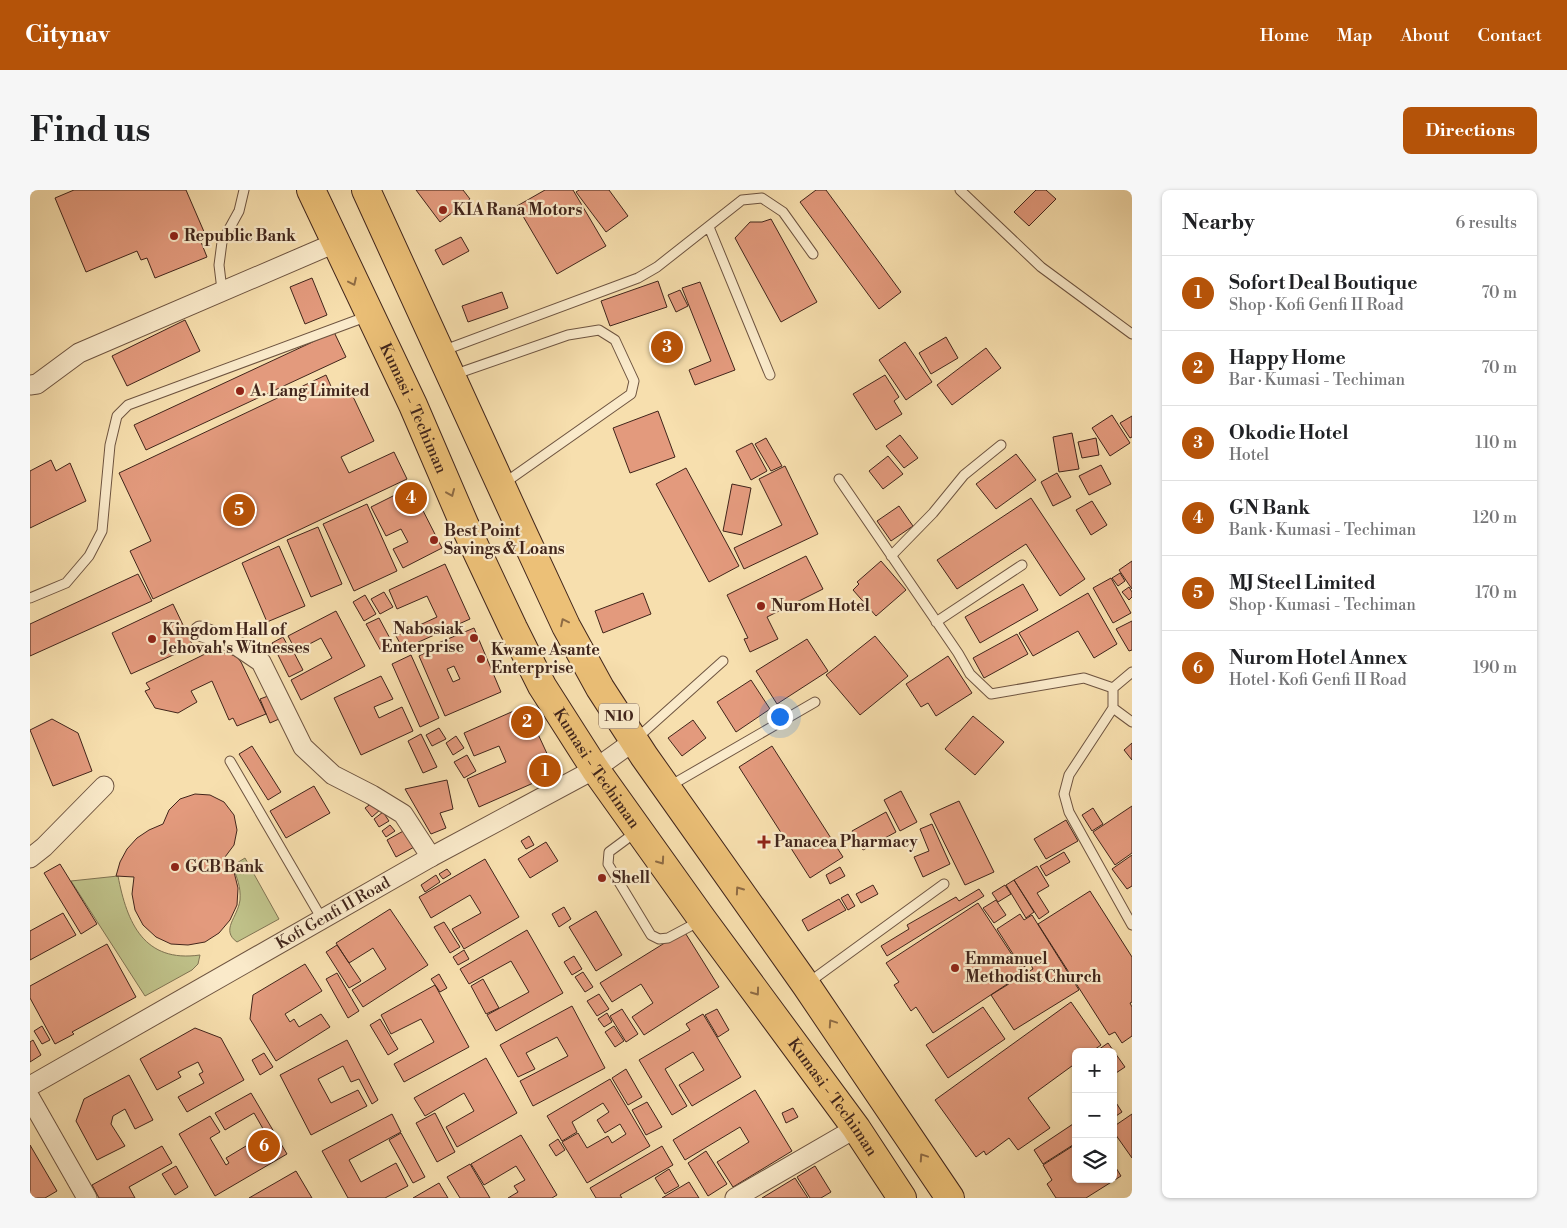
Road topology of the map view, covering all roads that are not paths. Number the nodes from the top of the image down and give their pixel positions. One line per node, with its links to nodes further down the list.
1 (244, 190): 8 (lane)
2 (311, 190): 6 (highway, Kumasi - Techiman)
3 (366, 190): 11 (highway, N10)
4 (960, 190): 10 (lane)
5 (709, 226): 7 (lane); 11 (lane); 12 (lane)
6 (335, 243): 8 (street); 9 (highway, Kumasi - Techiman, one-way to 9)
7 (813, 254)
8 (222, 290): 14 (street)
9 (370, 316): 20 (lane); 31 (highway, Kumasi - Techiman, one-way to 31)
10 (1132, 334)
11 (439, 352): 13 (highway, N10)
12 (770, 375)
13 (451, 376): 17 (highway, N10); 17 (lane)
14 (30, 385)
15 (1001, 444): 18 (lane)
16 (839, 479): 18 (lane)
17 (500, 486): 29 (highway, N10, one-way to 17)
18 (892, 556): 21 (lane)
19 (1022, 565): 21 (lane)
20 (30, 598)
21 (936, 622): 25 (lane)
22 (200, 631): 35 (street)
23 (723, 661): 29 (lane)
24 (1132, 672): 25 (lane)
25 (1113, 688): 27 (lane)
26 (815, 702): 33 (lane)
27 (1113, 708): 28 (lane); 40 (lane)
28 (1132, 722)
29 (634, 740): 31 (street, Kofi Genfi II Road); 33 (highway, N10)
30 (230, 761): 38 (lane)
31 (595, 769): 34 (highway, Kumasi - Techiman); 35 (street, Kofi Genfi II Road)
32 (104, 786): 36 (street)
33 (667, 788): 41 (highway, N10, one-way to 33)
34 (638, 830): 39 (highway, Kumasi - Techiman, one-way to 39); 39 (lane)
35 (431, 857): 38 (street, Kofi Genfi II Road)
36 (30, 858)
37 (944, 884): 41 (lane)
38 (322, 919): 42 (street, Kofi Genfi II Road)
39 (702, 919): 44 (highway, Kumasi - Techiman, one-way to 44)
40 (1132, 925)
41 (806, 985): 48 (highway, N10, one-way to 41)
42 (30, 1086)
43 (30, 1098): 45 (street)
44 (856, 1128): 46 (street); 47 (highway, Kumasi - Techiman)
45 (87, 1198)
46 (735, 1198)
47 (902, 1198)
48 (950, 1198)

